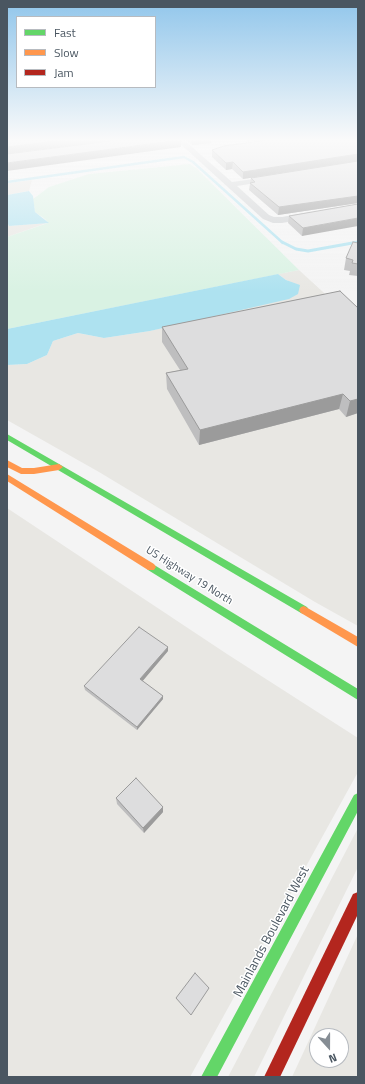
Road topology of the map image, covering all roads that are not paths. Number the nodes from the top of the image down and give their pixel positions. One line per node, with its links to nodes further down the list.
1 (236, 191): 2 (street)
2 (320, 213)
3 (7, 437): 5 (main road)
4 (7, 463): 5 (main road)
5 (59, 467): 7 (main road)
6 (7, 477): 8 (main road, US Highway 19 North)
7 (358, 642)
8 (358, 695)
9 (358, 799): 11 (main road, Mainlands Boulevard West)
10 (358, 899): 12 (main road)
11 (209, 1077)
12 (272, 1077)

